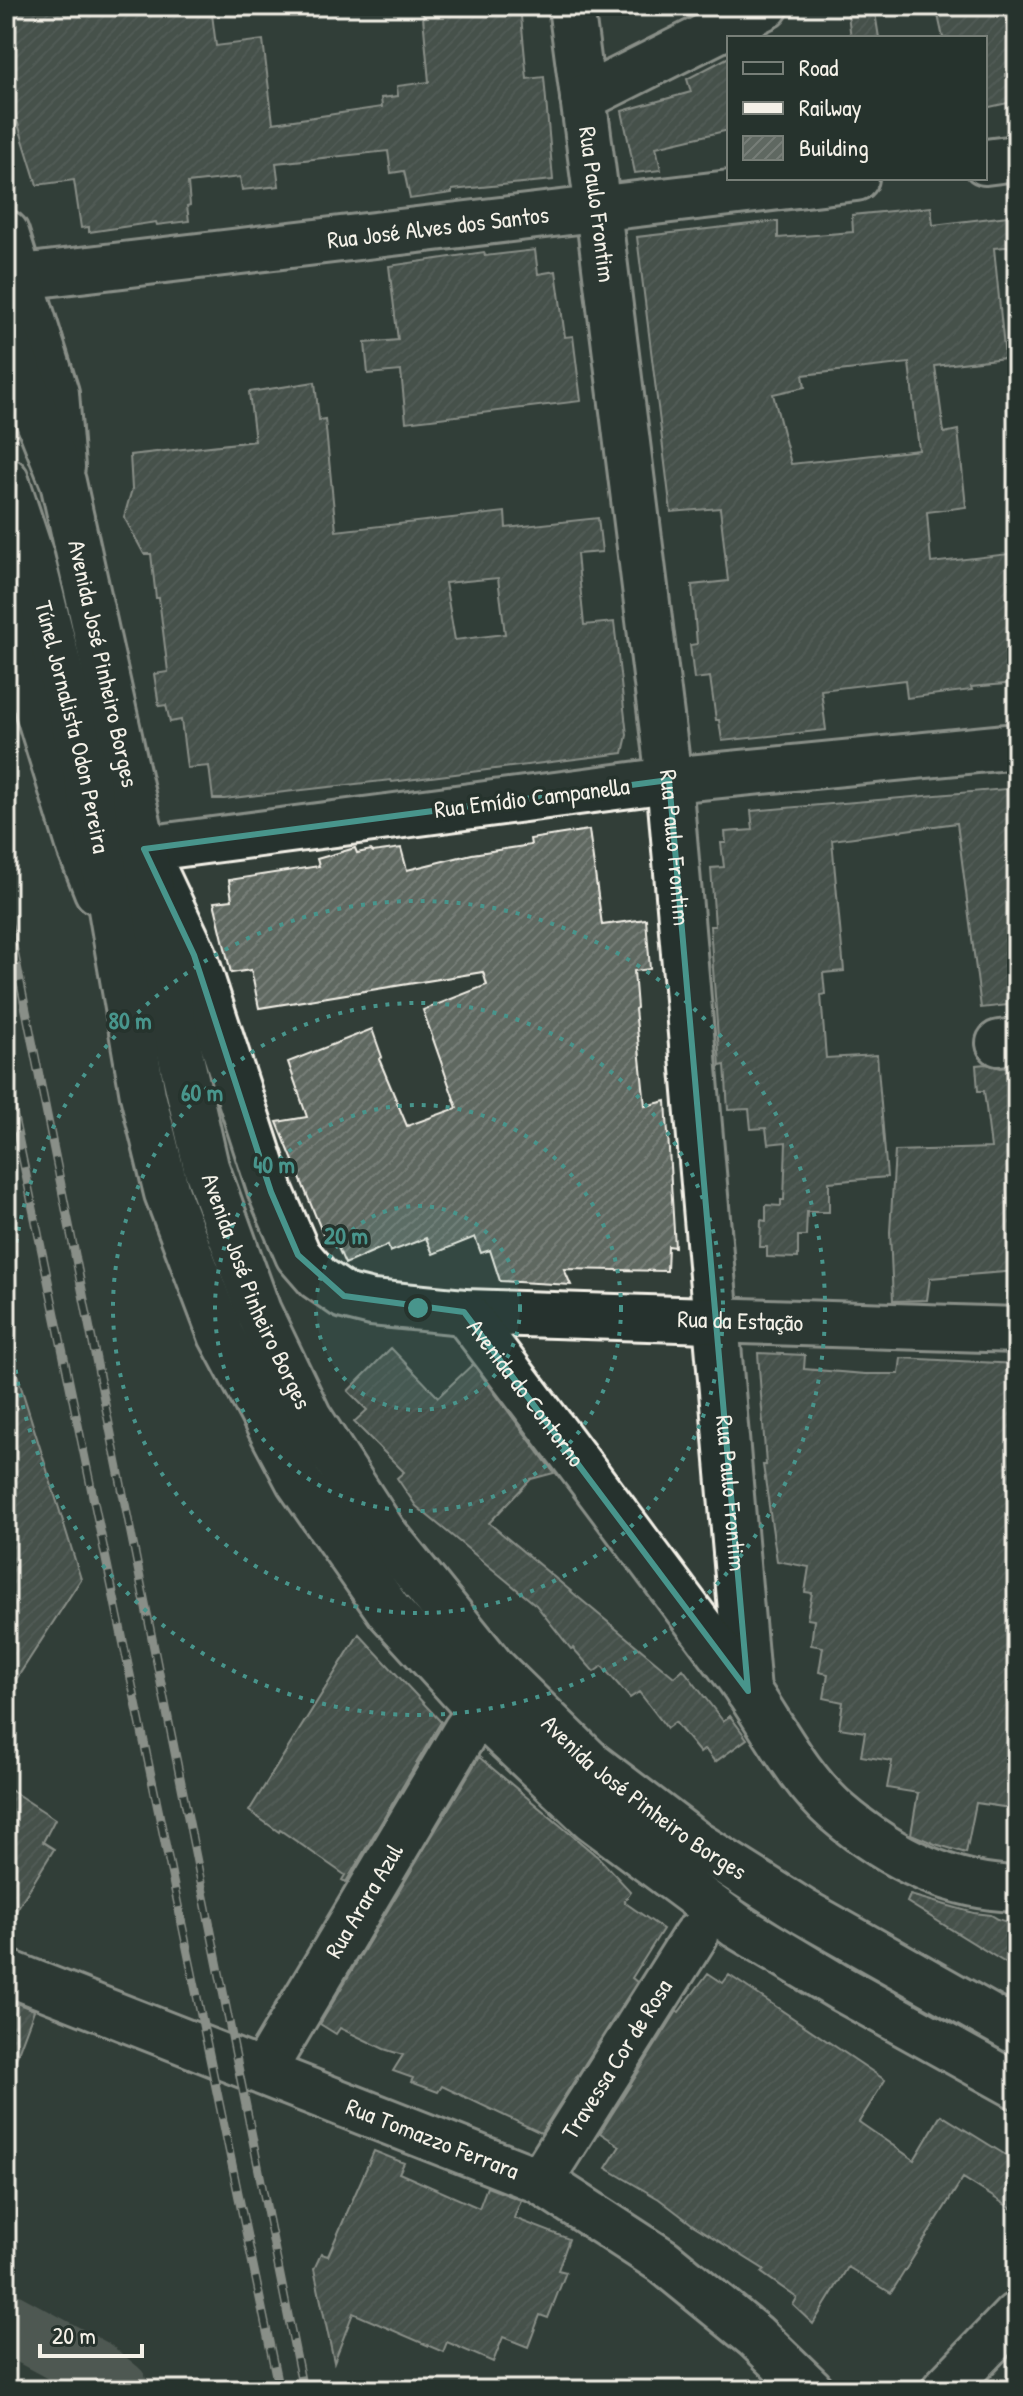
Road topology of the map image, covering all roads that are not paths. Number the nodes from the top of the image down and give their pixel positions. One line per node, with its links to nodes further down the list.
1 (571, 6): 3 (main road, Rua Paulo Frontim)
2 (766, 6): 3 (main road)
3 (583, 98): 7 (main road, Rua Paulo Frontim)
4 (1017, 158): 5 (main road)
5 (987, 162)
6 (840, 180): 7 (main road, Rua José Alves dos Santos)
7 (598, 210): 9 (main road, Rua José Alves dos Santos); 15 (main road, Rua Paulo Frontim)
8 (6, 233): 9 (main road, Avenida José Pinheiro Borges)
9 (21, 277): 12 (main road, Avenida José Pinheiro Borges)
10 (6, 339): 12 (main road)
11 (6, 480): 17 (main road, Túnel Jornalista Odon Pereira)
12 (63, 482): 16 (main road, Avenida José Pinheiro Borges)
13 (6, 608): 17 (main road, Avenida José Pinheiro Borges)
14 (1017, 746): 15 (main road, Rua Emídio Campanella)
15 (669, 780): 16 (main road, Rua Emídio Campanella); 19 (main road, Rua Paulo Frontim)
16 (144, 849): 18 (main road, Avenida do Contorno); 26 (main road, Avenida José Pinheiro Borges)
17 (114, 933): 28 (main road, Avenida José Pinheiro Borges)
18 (464, 1312): 19 (main road, Rua da Estação); 21 (main road, Avenida do Contorno)
19 (717, 1320): 20 (main road, Rua da Estação); 21 (main road, Rua Paulo Frontim)
20 (1017, 1330)
21 (748, 1691): 23 (main road, Avenida do Contorno)
22 (466, 1730): 27 (main road, Rua Arara Azul)
23 (1017, 1889)
24 (695, 1936): 29 (main road, Travessa Cor de Rosa)
25 (6, 1972): 27 (main road, Rua Tomazzo Ferrara)
26 (1017, 2032)
27 (263, 2071): 29 (main road, Rua Tomazzo Ferrara)
28 (1017, 2086)
29 (540, 2181): 31 (main road, Rua Tomazzo Ferrara)
30 (1015, 2316): 32 (main road)
31 (811, 2390)
32 (944, 2390)

